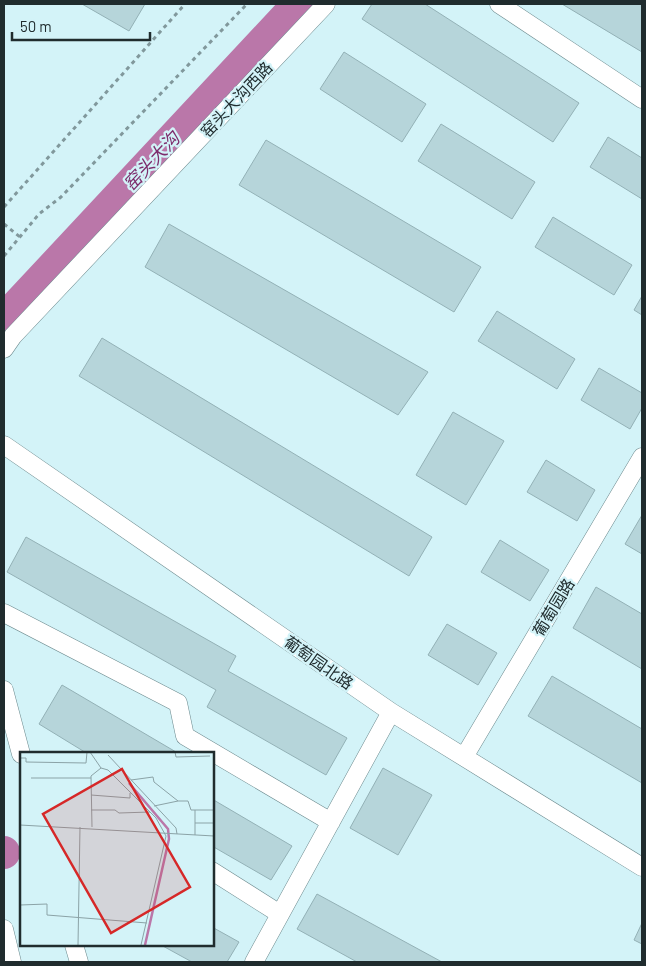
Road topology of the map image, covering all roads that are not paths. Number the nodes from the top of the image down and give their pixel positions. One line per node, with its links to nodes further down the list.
1 (326, 4): 4 (street, 窑头大沟西路)
2 (499, 4): 3 (street)
3 (642, 99)
4 (4, 349)
5 (4, 445): 9 (street, 葡萄园北路)
6 (642, 457): 13 (street, 葡萄园路)
7 (4, 613): 11 (street)
8 (4, 690): 10 (street)
9 (391, 712): 13 (street, 葡萄园北路); 14 (street)
10 (20, 752)
11 (212, 752)
12 (214, 753): 14 (street)
13 (464, 757): 15 (street, 葡萄园北路)
14 (331, 822): 17 (street)
15 (642, 867)
16 (214, 872): 17 (street)
17 (280, 914): 22 (street)
18 (4, 929): 20 (street)
19 (74, 946): 21 (street)
20 (12, 962)
21 (79, 962)
22 (254, 962)

